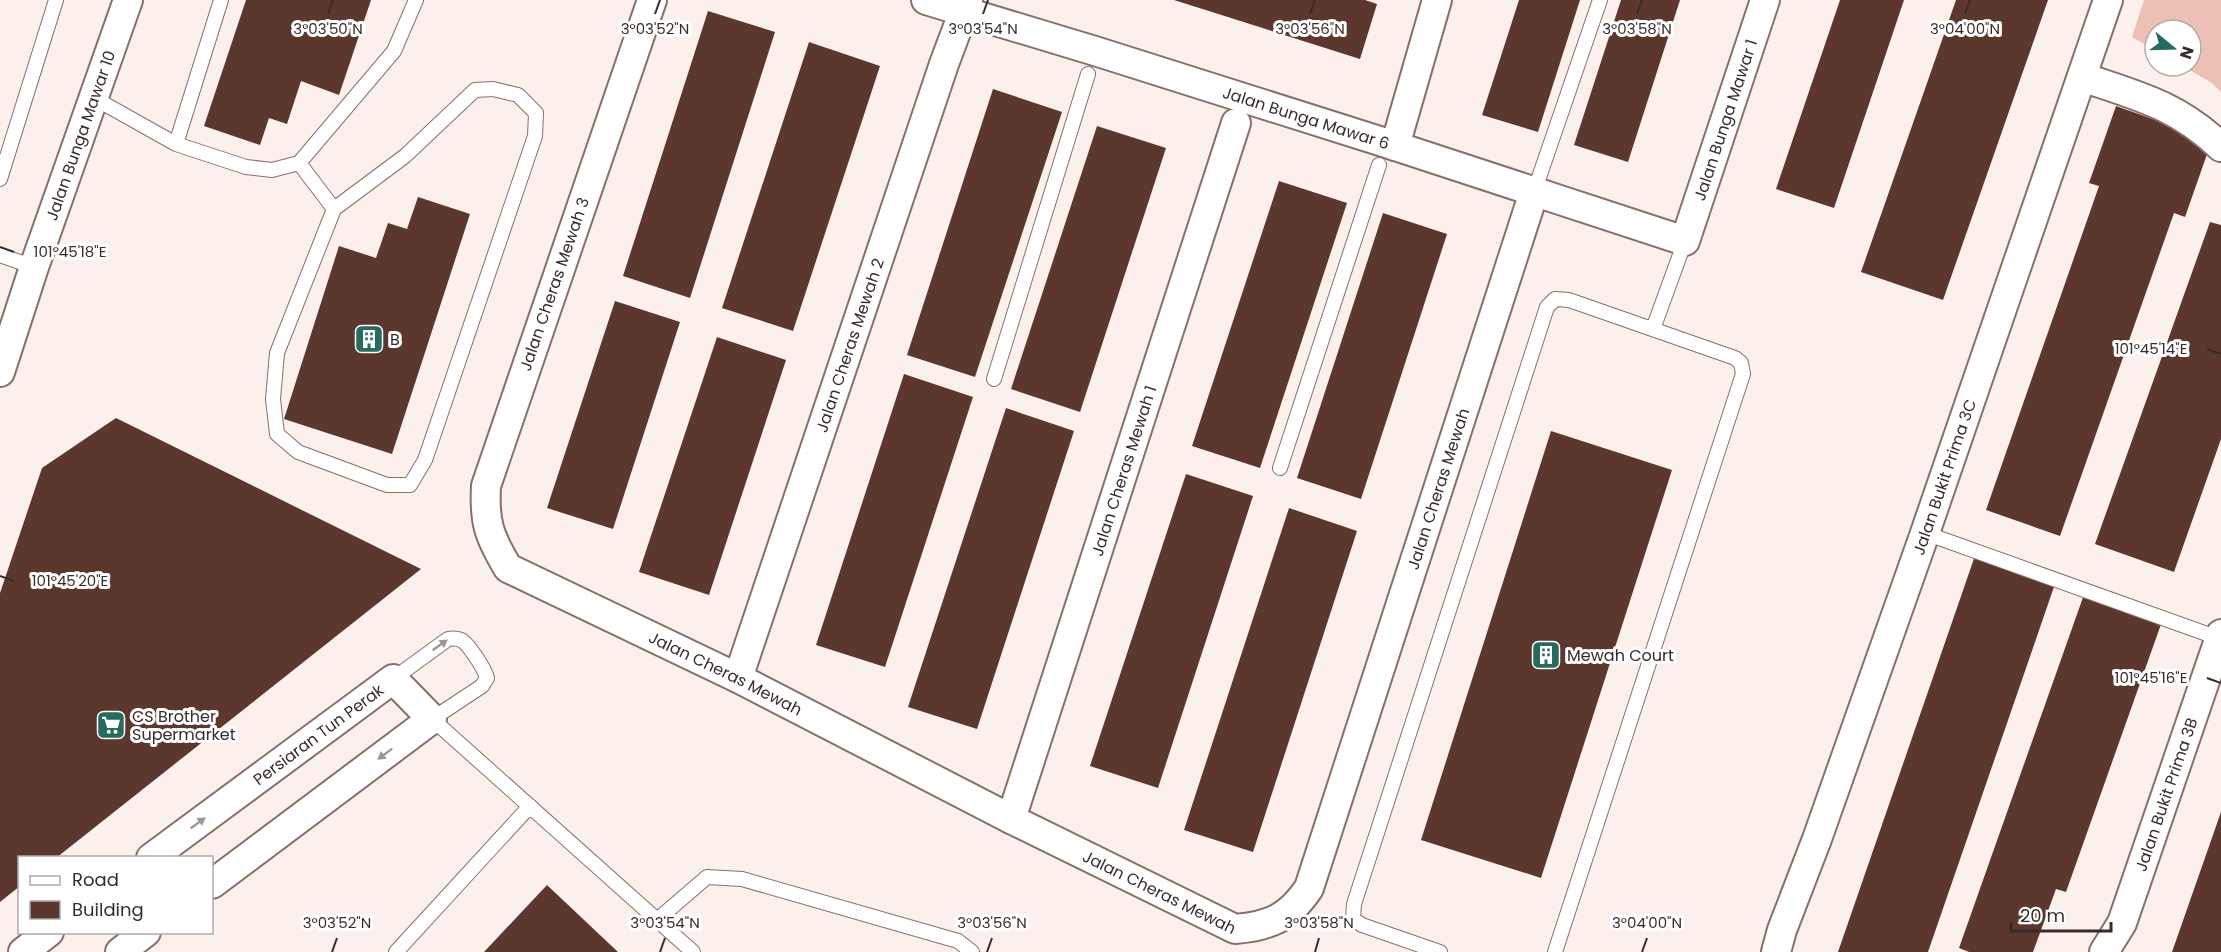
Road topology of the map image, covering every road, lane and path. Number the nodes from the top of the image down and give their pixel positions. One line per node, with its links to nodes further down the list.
1 (56, 0): 20 (lane)
2 (128, 0): 14 (street, Jalan Bunga Mawar 10)
3 (221, 0): 16 (lane)
4 (416, 0): 19 (lane)
5 (652, 0): 31 (street, Jalan Cheras Mewah 3)
6 (926, 0): 11 (street, Jalan Bunga Mawar 6)
7 (1437, 0): 18 (street)
8 (1600, 0): 21 (lane)
9 (1765, 0): 23 (street, Jalan Bunga Mawar 1)
10 (2108, 0): 13 (street, Jalan Bukit Prima 3C)
11 (966, 6): 18 (street, Jalan Bunga Mawar 6); 33 (street, Jalan Cheras Mewah 2)
12 (1088, 74): 28 (lane)
13 (2082, 77): 17 (street); 30 (street, Jalan Bukit Prima 3C)
14 (94, 98): 16 (lane); 25 (street, Jalan Bunga Mawar 10)
15 (1236, 123): 37 (street, Jalan Cheras Mewah 1)
16 (176, 144): 19 (lane)
17 (2221, 147)
18 (1387, 156): 21 (street, Jalan Bunga Mawar 6); 29 (lane)
19 (299, 163): 22 (lane)
20 (0, 179)
21 (1534, 192): 23 (street, Jalan Bunga Mawar 6); 37 (street, Jalan Cheras Mewah)
22 (334, 209): 22 (lane)
23 (1685, 241): 26 (lane)
24 (0, 255): 25 (lane)
25 (34, 267): 27 (street, Jalan Bunga Mawar 10)
26 (1653, 329): 48 (lane); 49 (lane)
27 (0, 372)
28 (994, 379)
29 (1280, 468)
30 (1925, 533): 32 (lane); 50 (street, Jalan Bukit Prima 3C)
31 (508, 568): 33 (street, Jalan Cheras Mewah)
32 (2221, 637): 51 (street, Jalan Bukit Prima 3B)
33 (738, 678): 37 (street, Jalan Cheras Mewah)
34 (393, 679): 35 (street, Persiaran Tun Perak); 35 (lane, one-way to 35); 38 (street, Persiaran Tun Perak, one-way to 34)
35 (432, 719): 36 (lane); 39 (street, one-way to 39)
36 (530, 807): 40 (lane); 45 (lane)
37 (1011, 819)
38 (154, 856)
39 (213, 883)
40 (657, 920): 46 (lane); 47 (lane)
41 (48, 934): 43 (street)
42 (145, 934): 44 (street)
43 (23, 952)
44 (120, 952)
45 (396, 952)
46 (693, 952)
47 (972, 952)
48 (1440, 952)
49 (1555, 952)
50 (1776, 952)
51 (2104, 952)

